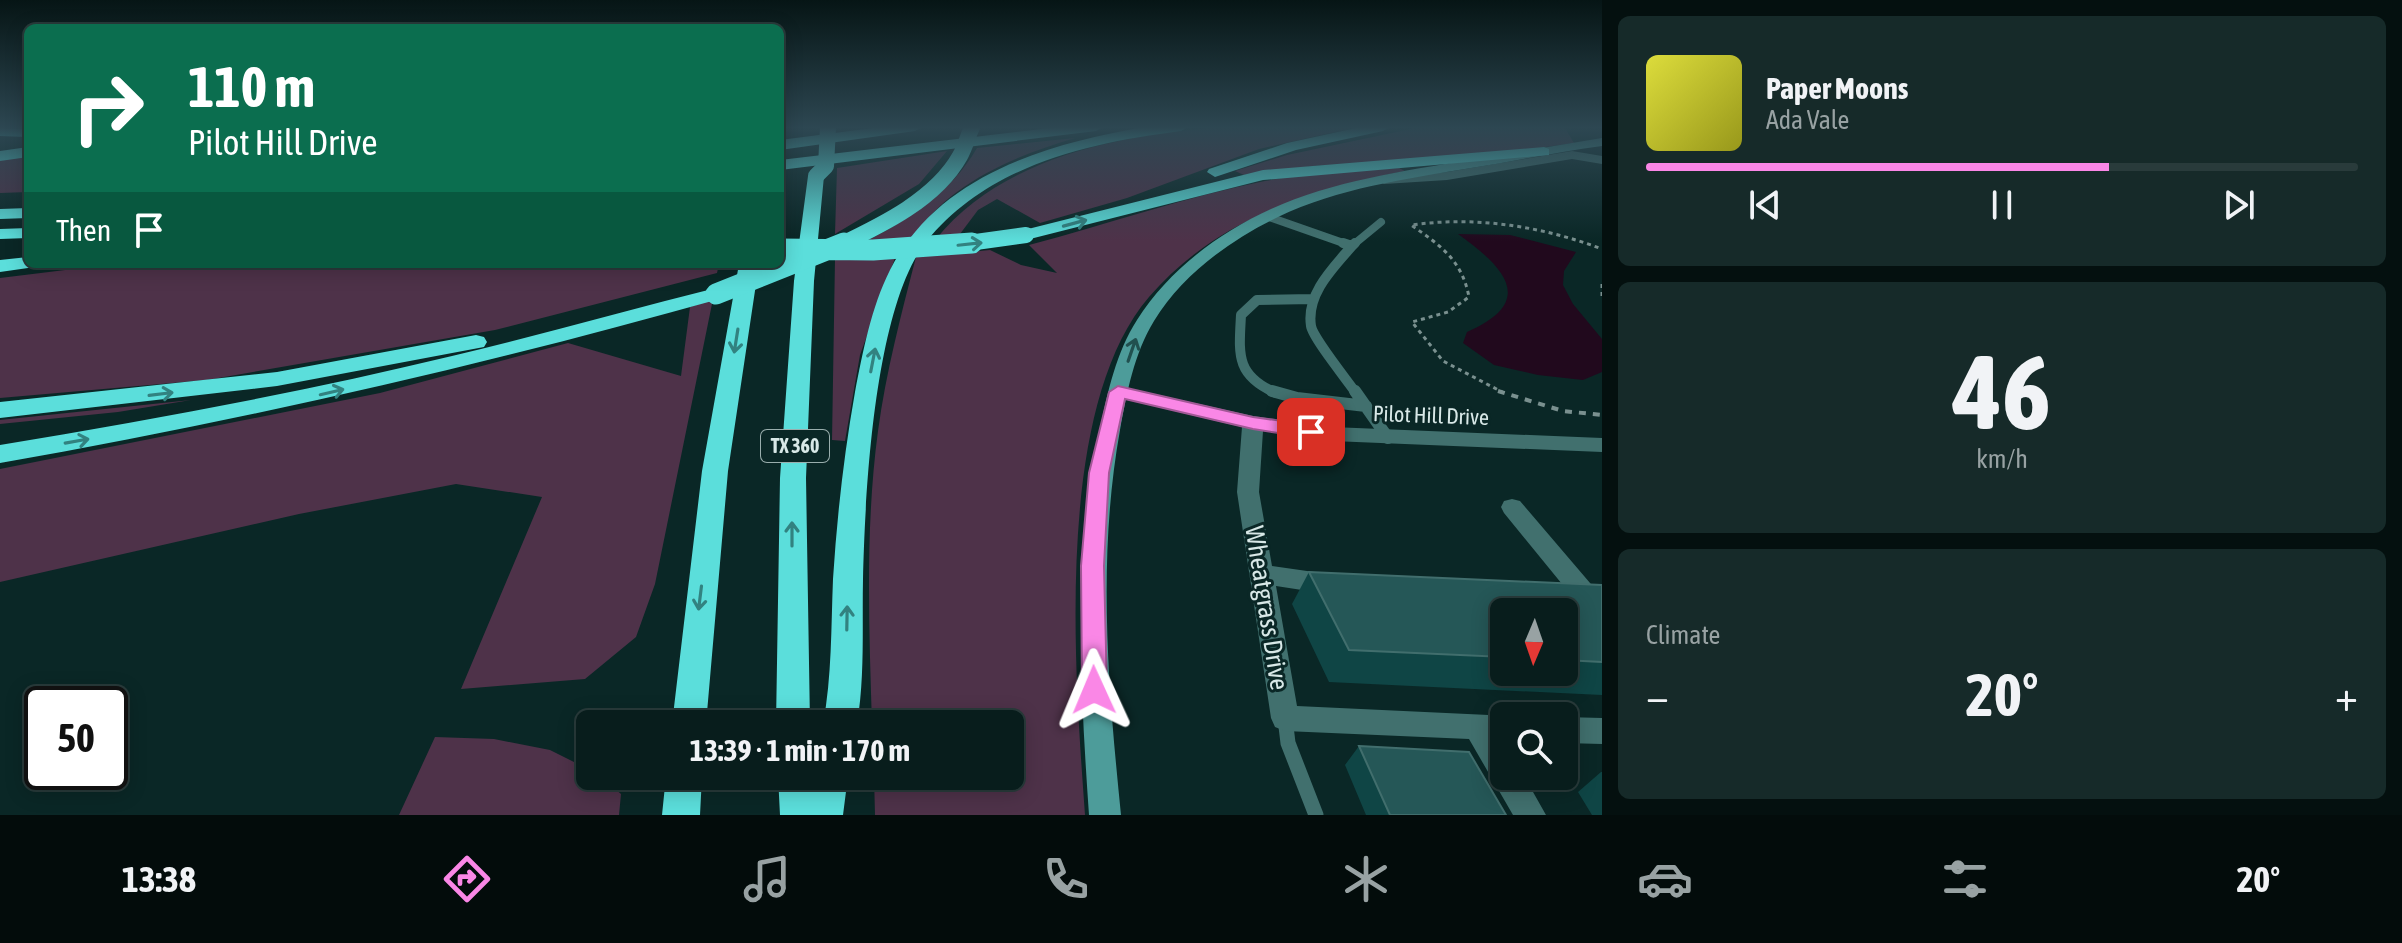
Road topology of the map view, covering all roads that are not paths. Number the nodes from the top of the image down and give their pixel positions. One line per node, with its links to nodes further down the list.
1 (815, 165): 10 (highway, TX 360)
2 (826, 165): 10 (highway, bridge)
3 (955, 165): 28 (highway, bridge)
4 (1026, 165): 43 (highway, one-way to 4)
5 (1240, 165): 13 (highway)
6 (1376, 165): 13 (highway)
7 (1470, 165): 9 (main road)
8 (1512, 165): 9 (street)
9 (1384, 180): 16 (main road)
10 (815, 186): 42 (highway, TX 360, one-way to 10)
11 (24, 202): 12 (highway)
12 (0, 203)
13 (1124, 208): 23 (highway, one-way to 13, bridge)
14 (24, 213): 15 (highway)
15 (0, 214)
16 (1269, 217): 22 (lane); 29 (main road, one-way to 16)
17 (1381, 222): 22 (lane)
18 (24, 223): 19 (highway)
19 (0, 224)
20 (24, 233): 21 (highway)
21 (0, 234)
22 (1352, 246): 27 (lane)
23 (784, 249)
24 (24, 263): 25 (highway)
25 (0, 266)
26 (748, 268): 41 (highway, one-way to 41)
27 (1313, 299): 30 (lane); 30 (lane)
28 (590, 323): 31 (highway, one-way to 28); 35 (highway, one-way to 28)
29 (1118, 392): 32 (street, Pilot Hill Drive); 55 (main road)
30 (1366, 406): 33 (lane)
31 (0, 410)
32 (1253, 423): 33 (street, Pilot Hill Drive); 37 (street, Wheatgrass Drive)
33 (1388, 438): 34 (street, Pilot Hill Drive)
34 (1599, 448)
35 (0, 454)
36 (1512, 507): 40 (street)
37 (1260, 574): 38 (street); 44 (street, Wheatgrass Drive)
38 (1350, 585)
39 (1556, 596): 40 (street)
40 (1595, 607)
41 (690, 710)
42 (793, 710)
43 (842, 710)
44 (1285, 718): 45 (street, Wheatgrass Drive); 56 (lane)
45 (1490, 727)
46 (1578, 730): 47 (street)
47 (1602, 731)
48 (683, 790): 52 (highway)
49 (797, 790): 53 (highway)
50 (828, 790): 54 (highway)
51 (1515, 790): 57 (street)
52 (681, 815)
53 (799, 815)
54 (824, 815)
55 (1105, 815)
56 (1316, 815)
57 (1530, 815)

